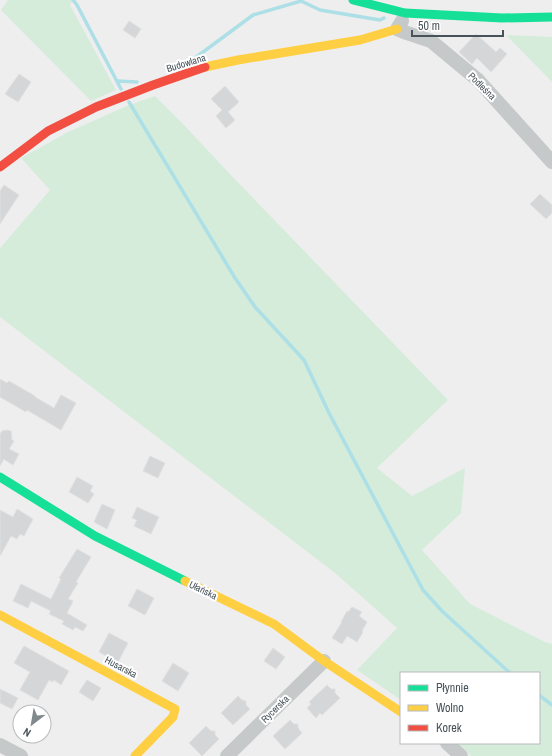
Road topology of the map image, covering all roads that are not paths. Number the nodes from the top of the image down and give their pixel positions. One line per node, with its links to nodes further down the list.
1 (353, 0): 2 (street)
2 (405, 13): 3 (street); 4 (street)
3 (552, 17)
4 (397, 29): 5 (street, Podleśna); 6 (street, Budowlana)
5 (552, 162)
6 (0, 167)
7 (0, 477): 9 (street, Ułańska)
8 (0, 615): 14 (street, Husarska)
9 (324, 661): 10 (street, Ułańska); 15 (street, Rycerska)
10 (400, 711)
11 (448, 744): 16 (street)
12 (0, 745): 13 (street)
13 (21, 756)
14 (135, 756)
15 (227, 756)
16 (461, 756)

